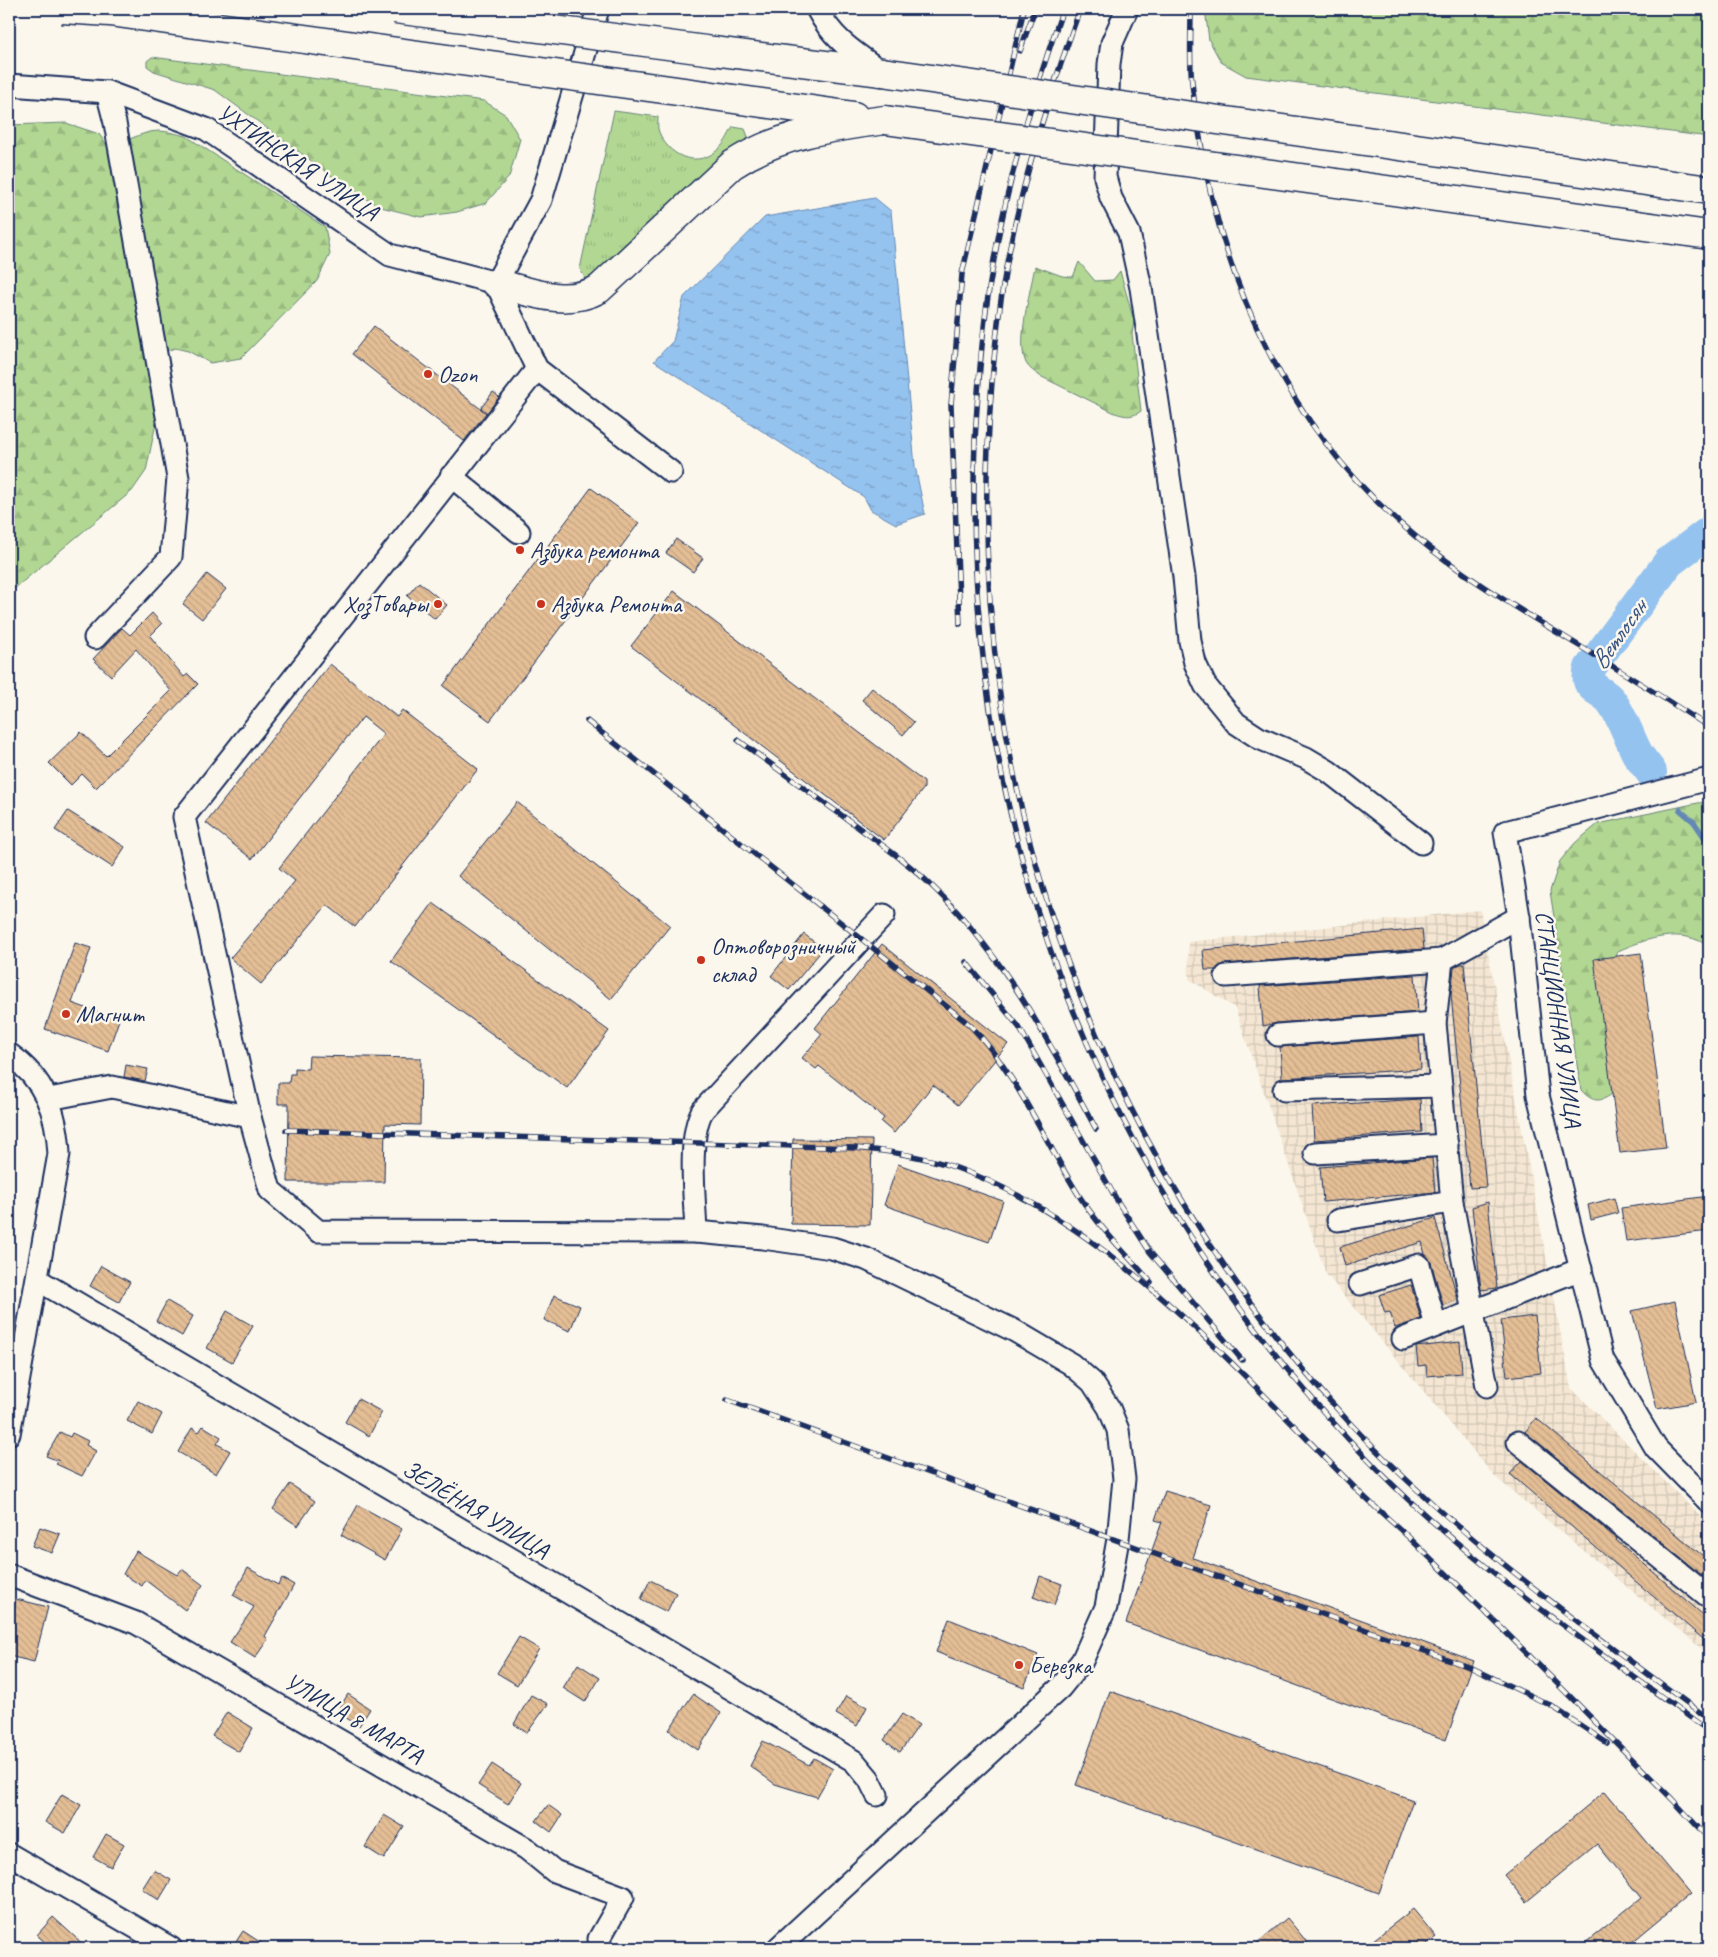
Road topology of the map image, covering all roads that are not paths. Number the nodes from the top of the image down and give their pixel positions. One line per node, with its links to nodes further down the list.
1 (62, 9): 9 (main road, bridge)
2 (395, 9): 6 (main road, bridge)
3 (598, 9): 12 (street)
4 (817, 9): 6 (street)
5 (1127, 9): 19 (street)
6 (882, 72): 10 (main road, bridge)
7 (9, 85): 8 (street, УХТИНСКАЯ УЛИЦА)
8 (107, 92): 12 (street, УХТИНСКАЯ УЛИЦА); 17 (street)
9 (885, 120): 11 (main road, bridge); 12 (main road)
10 (1709, 190)
11 (1709, 235)
12 (496, 283): 13 (street)
13 (537, 368): 14 (street); 15 (street)
14 (671, 472)
15 (451, 476): 16 (street); 30 (street)
16 (519, 532)
17 (95, 638)
18 (1709, 779): 21 (street, СТАНЦИОННАЯ УЛИЦА)
19 (1421, 843)
20 (884, 915): 35 (street)
21 (1519, 917): 22 (street); 36 (street, СТАНЦИОННАЯ УЛИЦА)
22 (1442, 960): 23 (street); 24 (street)
23 (1226, 976)
24 (1435, 1023): 25 (street); 27 (street)
25 (1278, 1035)
26 (9, 1054): 29 (street)
27 (1441, 1086): 28 (street); 31 (street)
28 (1284, 1090)
29 (49, 1099): 30 (street); 37 (street)
30 (250, 1118): 35 (street)
31 (1447, 1145): 32 (street); 33 (street)
32 (1315, 1153)
33 (1452, 1202): 34 (street); 39 (street)
34 (1338, 1220)
35 (696, 1232): 52 (street)
36 (1581, 1269): 39 (street); 45 (street, СТАНЦИОННАЯ УЛИЦА)
37 (38, 1280): 43 (street); 48 (street, ЗЕЛЁНАЯ УЛИЦА)
38 (1360, 1284): 40 (street)
39 (1472, 1312): 40 (street); 42 (street)
40 (1436, 1326): 41 (street)
41 (1403, 1339)
42 (1487, 1386)
43 (9, 1434)
44 (1518, 1442): 47 (street)
45 (1709, 1502)
46 (9, 1575): 50 (street, УЛИЦА 8 МАРТА)
47 (1709, 1597)
48 (877, 1795)
49 (9, 1854): 51 (street)
50 (598, 1939)
51 (171, 1948)
52 (778, 1948)

